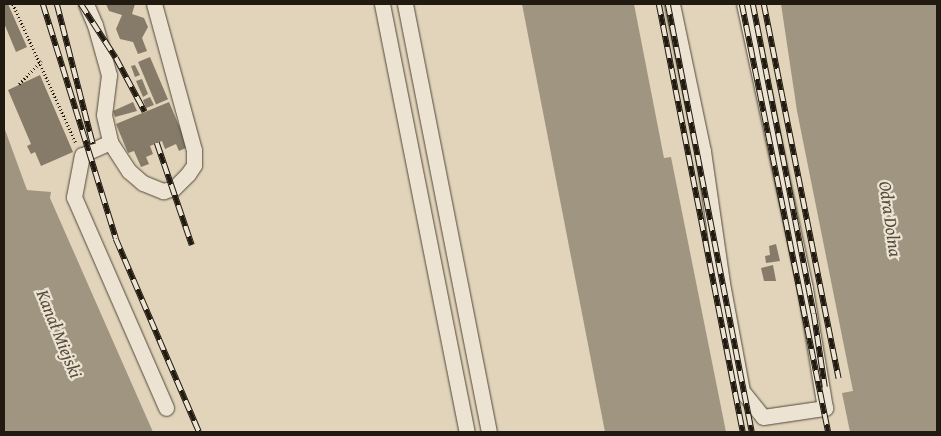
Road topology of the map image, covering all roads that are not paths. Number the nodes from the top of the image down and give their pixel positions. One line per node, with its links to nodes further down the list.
1 (86, 4): 7 (lane)
2 (154, 4): 7 (lane)
3 (382, 4): 9 (lane)
4 (405, 4): 10 (lane)
5 (672, 4): 6 (lane)
6 (744, 4)
7 (110, 142): 8 (lane)
8 (166, 408)
9 (467, 432)
10 (489, 432)

